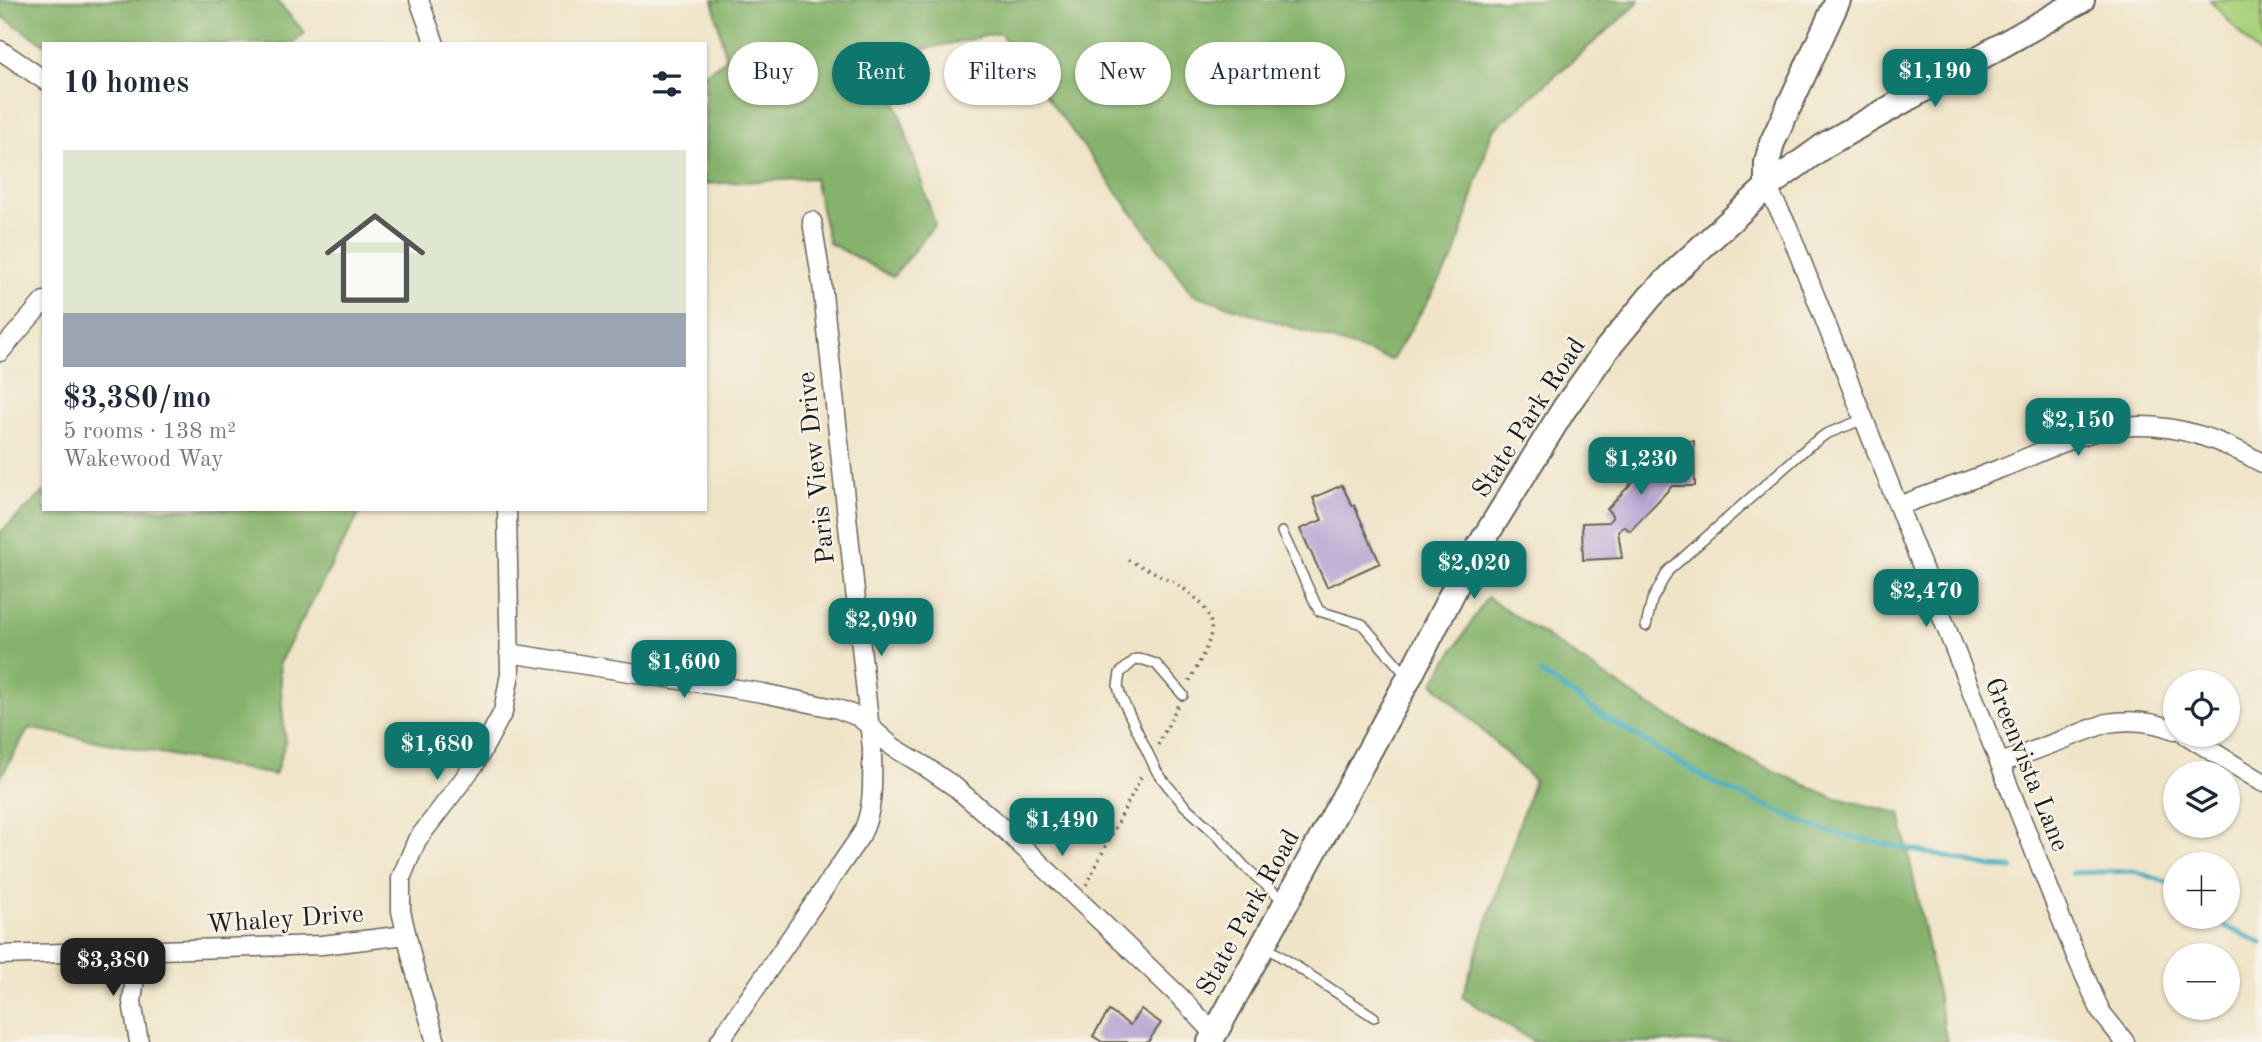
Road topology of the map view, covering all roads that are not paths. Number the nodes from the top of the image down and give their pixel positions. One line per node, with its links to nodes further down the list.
1 (419, 0): 4 (street)
2 (1838, 0): 7 (main road)
3 (2082, 0): 7 (main road, State Park Road)
4 (434, 42)
5 (0, 50): 6 (street)
6 (42, 79)
7 (1767, 187): 11 (street, Greenvista Lane); 18 (main road, State Park Road)
8 (812, 221): 20 (street, Paris View Drive)
9 (42, 303): 10 (street)
10 (0, 352)
11 (1864, 419): 13 (street, Greenvista Lane); 16 (lane)
12 (2262, 463): 13 (street)
13 (1899, 506): 23 (street, Greenvista Lane)
14 (507, 511): 17 (street)
15 (1282, 532): 18 (lane)
16 (1646, 626)
17 (509, 653): 20 (street); 26 (street)
18 (1409, 678): 25 (main road, State Park Road)
19 (1183, 695): 25 (lane)
20 (869, 724): 31 (street); 34 (street, Paris View Drive)
21 (2163, 726): 23 (street)
22 (2205, 747): 24 (street)
23 (2001, 763): 35 (street, Greenvista Lane)
24 (2262, 782)
25 (1286, 903): 27 (main road, State Park Road)
26 (406, 935): 28 (street, Whaley Drive); 33 (street)
27 (1264, 945): 30 (lane); 31 (main road, State Park Road)
28 (138, 951): 29 (street, Whaley Drive); 32 (street)
29 (0, 955)
30 (1374, 1017)
31 (1215, 1039)
32 (139, 1042)
33 (436, 1042)
34 (719, 1042)
35 (2125, 1042)

